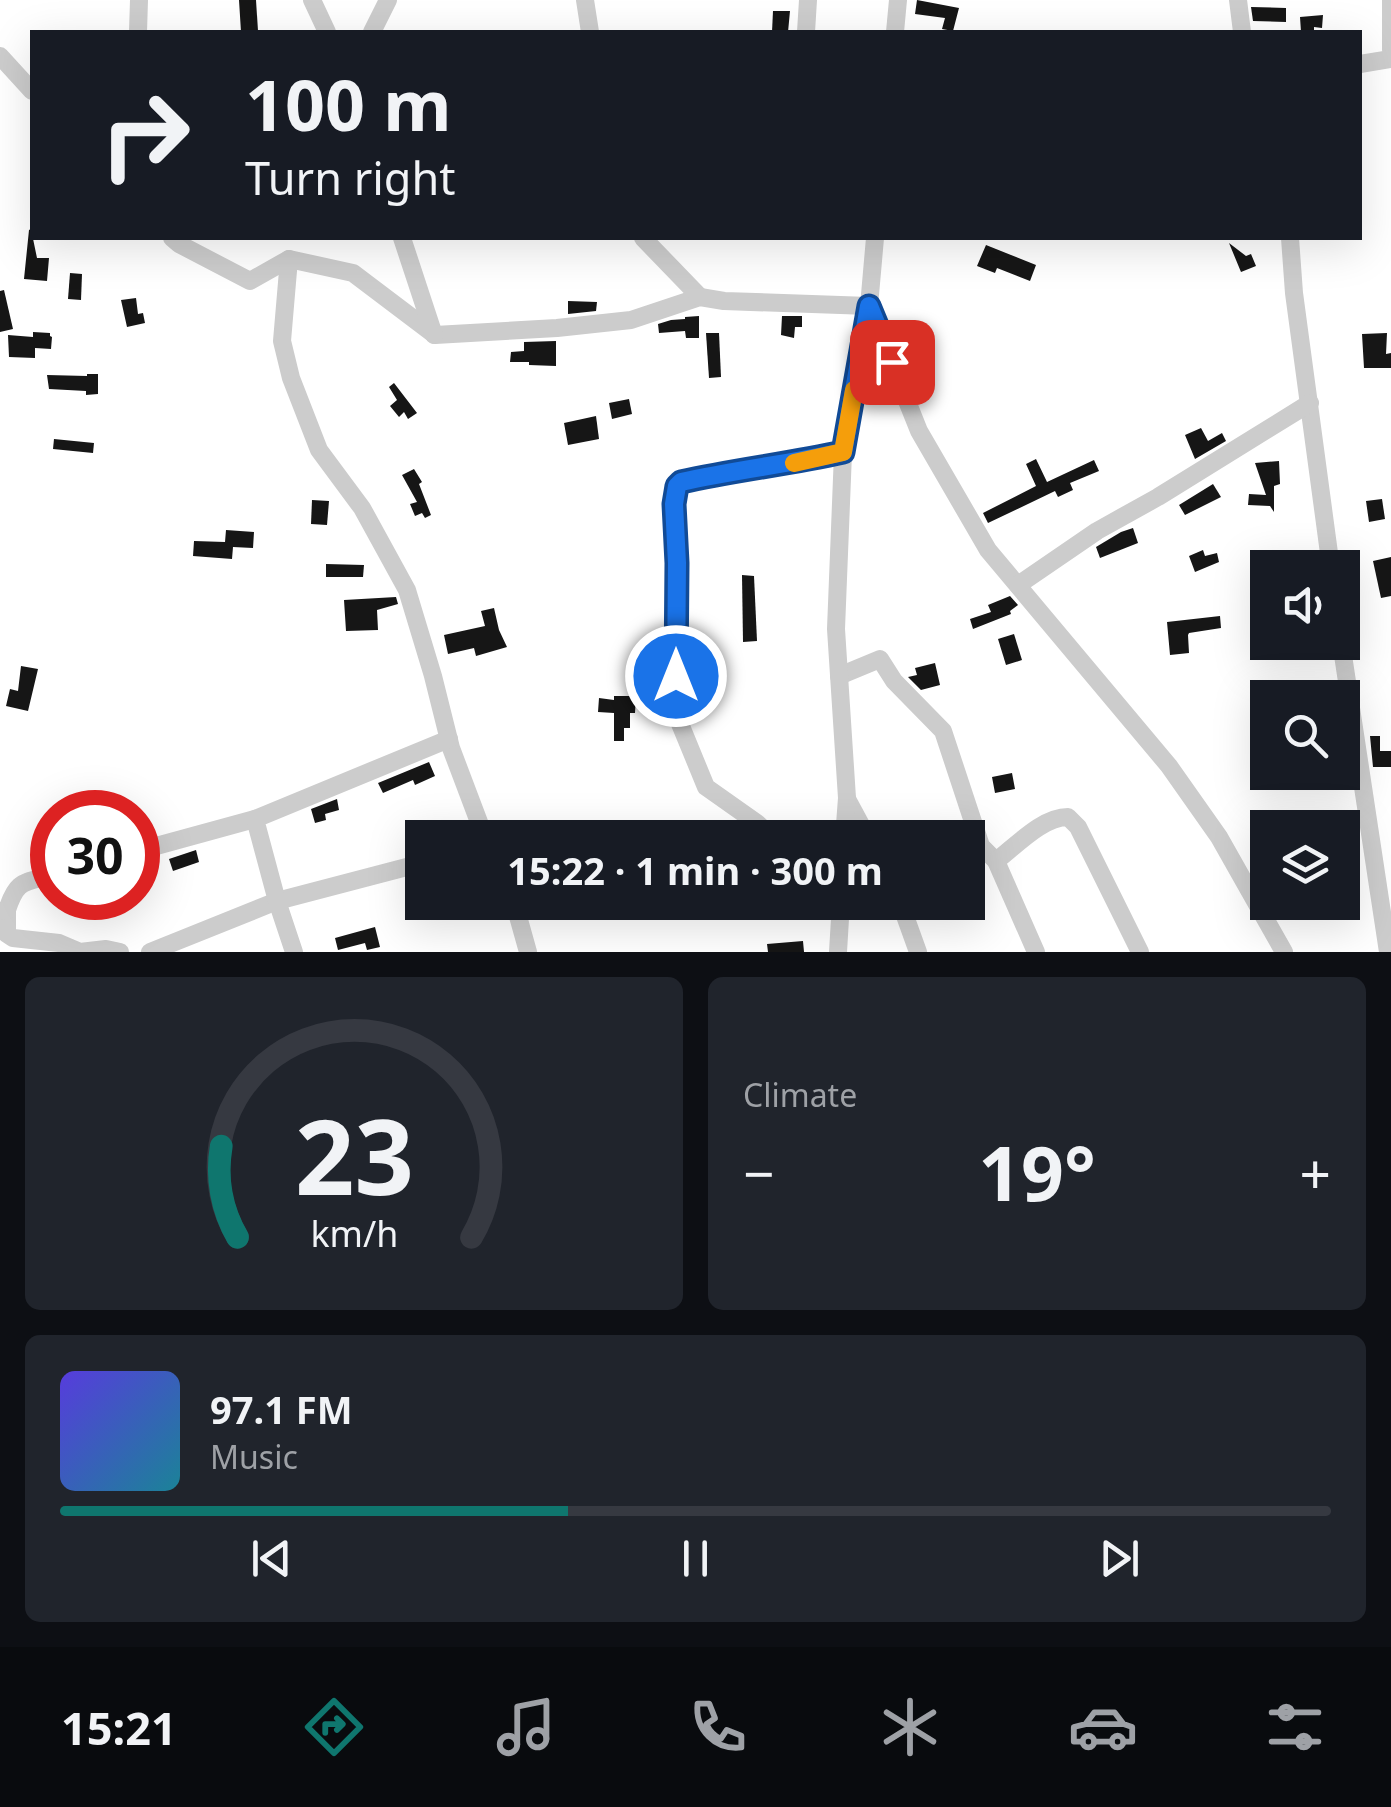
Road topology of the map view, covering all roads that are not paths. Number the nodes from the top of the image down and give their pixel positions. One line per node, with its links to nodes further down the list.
1 (138, 0): 9 (street)
2 (312, 0): 10 (street)
3 (388, 0): 11 (street)
4 (808, 0): 13 (street)
5 (898, 0): 14 (street)
6 (1238, 0): 15 (street)
7 (1391, 0): 16 (street)
8 (590, 2): 12 (street)
9 (138, 30)
10 (326, 30)
11 (373, 30)
12 (590, 30)
13 (806, 30)
14 (895, 30)
15 (1242, 30)
16 (1391, 50)
17 (0, 56): 20 (street)
18 (1391, 58): 19 (street)
19 (1362, 64)
20 (30, 89)
21 (174, 240): 26 (street)
22 (403, 240): 29 (street)
23 (645, 240): 27 (street)
24 (875, 240): 28 (street)
25 (1290, 240): 30 (street)
26 (290, 258): 29 (street); 36 (street)
27 (700, 297): 28 (street); 29 (street)
28 (869, 306): 31 (street); 33 (street)
29 (434, 335)
30 (1310, 404): 32 (street); 33 (street)
31 (843, 452): 35 (street); 40 (street)
32 (1329, 550)
33 (1018, 586): 60 (street)
34 (1344, 660): 61 (street)
35 (839, 676): 37 (street); 44 (street)
36 (449, 740): 38 (street); 39 (street)
37 (847, 798): 41 (street); 42 (street)
38 (256, 819): 43 (street); 47 (street)
39 (478, 820)
40 (753, 820)
41 (845, 820)
42 (859, 820)
43 (160, 845)
44 (996, 860): 58 (street); 59 (street)
45 (405, 868): 47 (street)
46 (30, 881): 48 (street)
47 (277, 901): 53 (street); 54 (street)
48 (4, 910): 52 (street)
49 (519, 920): 55 (street)
50 (839, 920): 56 (street)
51 (906, 920): 57 (street)
52 (120, 952)
53 (150, 952)
54 (294, 952)
55 (528, 952)
56 (838, 952)
57 (918, 952)
58 (1036, 952)
59 (1140, 952)
60 (1284, 952)
61 (1388, 952)

